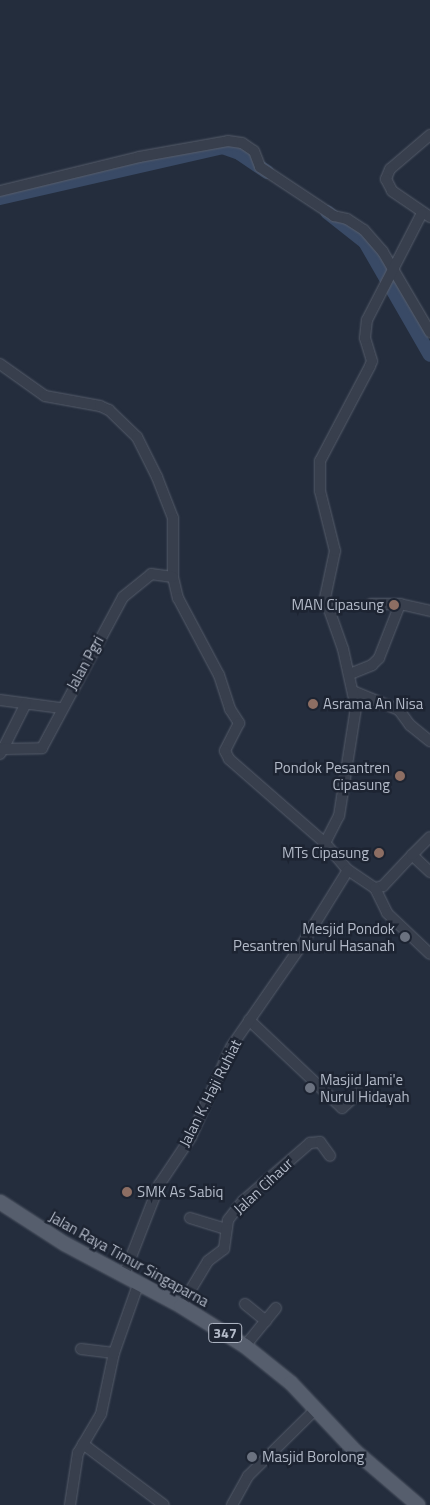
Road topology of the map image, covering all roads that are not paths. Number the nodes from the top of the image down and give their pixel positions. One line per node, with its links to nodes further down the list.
1 (430, 135): 3 (street)
2 (0, 191): 4 (street)
3 (426, 215): 4 (street)
4 (391, 271): 5 (street); 11 (street)
5 (430, 332)
6 (0, 364): 7 (street)
7 (173, 577): 15 (street, Jalan Pgri); 19 (street)
8 (371, 604): 9 (street)
9 (400, 604): 10 (street); 11 (street)
10 (430, 611)
11 (350, 674): 12 (street)
12 (353, 691): 16 (street); 19 (street)
13 (0, 700): 14 (street)
14 (26, 703): 15 (street); 17 (street)
15 (61, 708): 17 (street, Jalan Pgri)
16 (430, 740)
17 (1, 751)
18 (430, 837): 20 (street)
19 (325, 843): 21 (street)
20 (412, 855): 22 (street); 23 (street)
21 (348, 870): 23 (street); 25 (street, Jalan K. Haji Ruhiat)
22 (430, 872)
23 (375, 888): 24 (street)
24 (430, 954)
25 (250, 1020): 26 (street); 31 (street, Jalan K. Haji Ruhiat)
26 (362, 1090)
27 (330, 1156): 30 (street, Jalan Cihaur)
28 (0, 1202): 31 (main road, Jalan Raya Timur Singaparna / 347)
29 (190, 1218): 30 (street)
30 (226, 1228): 34 (street, Jalan Cihaur)
31 (124, 1274): 32 (main road, Jalan Raya Timur Singaparna / 347)
32 (139, 1282): 34 (main road, Jalan Raya Timur Singaparna / 347); 39 (street)
33 (245, 1304): 36 (street)
34 (181, 1306): 37 (main road, Jalan Raya Timur Singaparna / 347)
35 (276, 1308): 36 (street)
36 (266, 1321): 37 (street)
37 (245, 1346): 40 (main road, Jalan Raya Timur Singaparna / 347)
38 (82, 1349): 39 (street)
39 (114, 1352): 41 (street)
40 (316, 1409): 44 (street); 45 (main road, Jalan Raya Timur Singaparna / 347)
41 (83, 1444): 42 (street); 43 (street)
42 (70, 1505)
43 (164, 1505)
44 (232, 1505)
45 (418, 1505)

